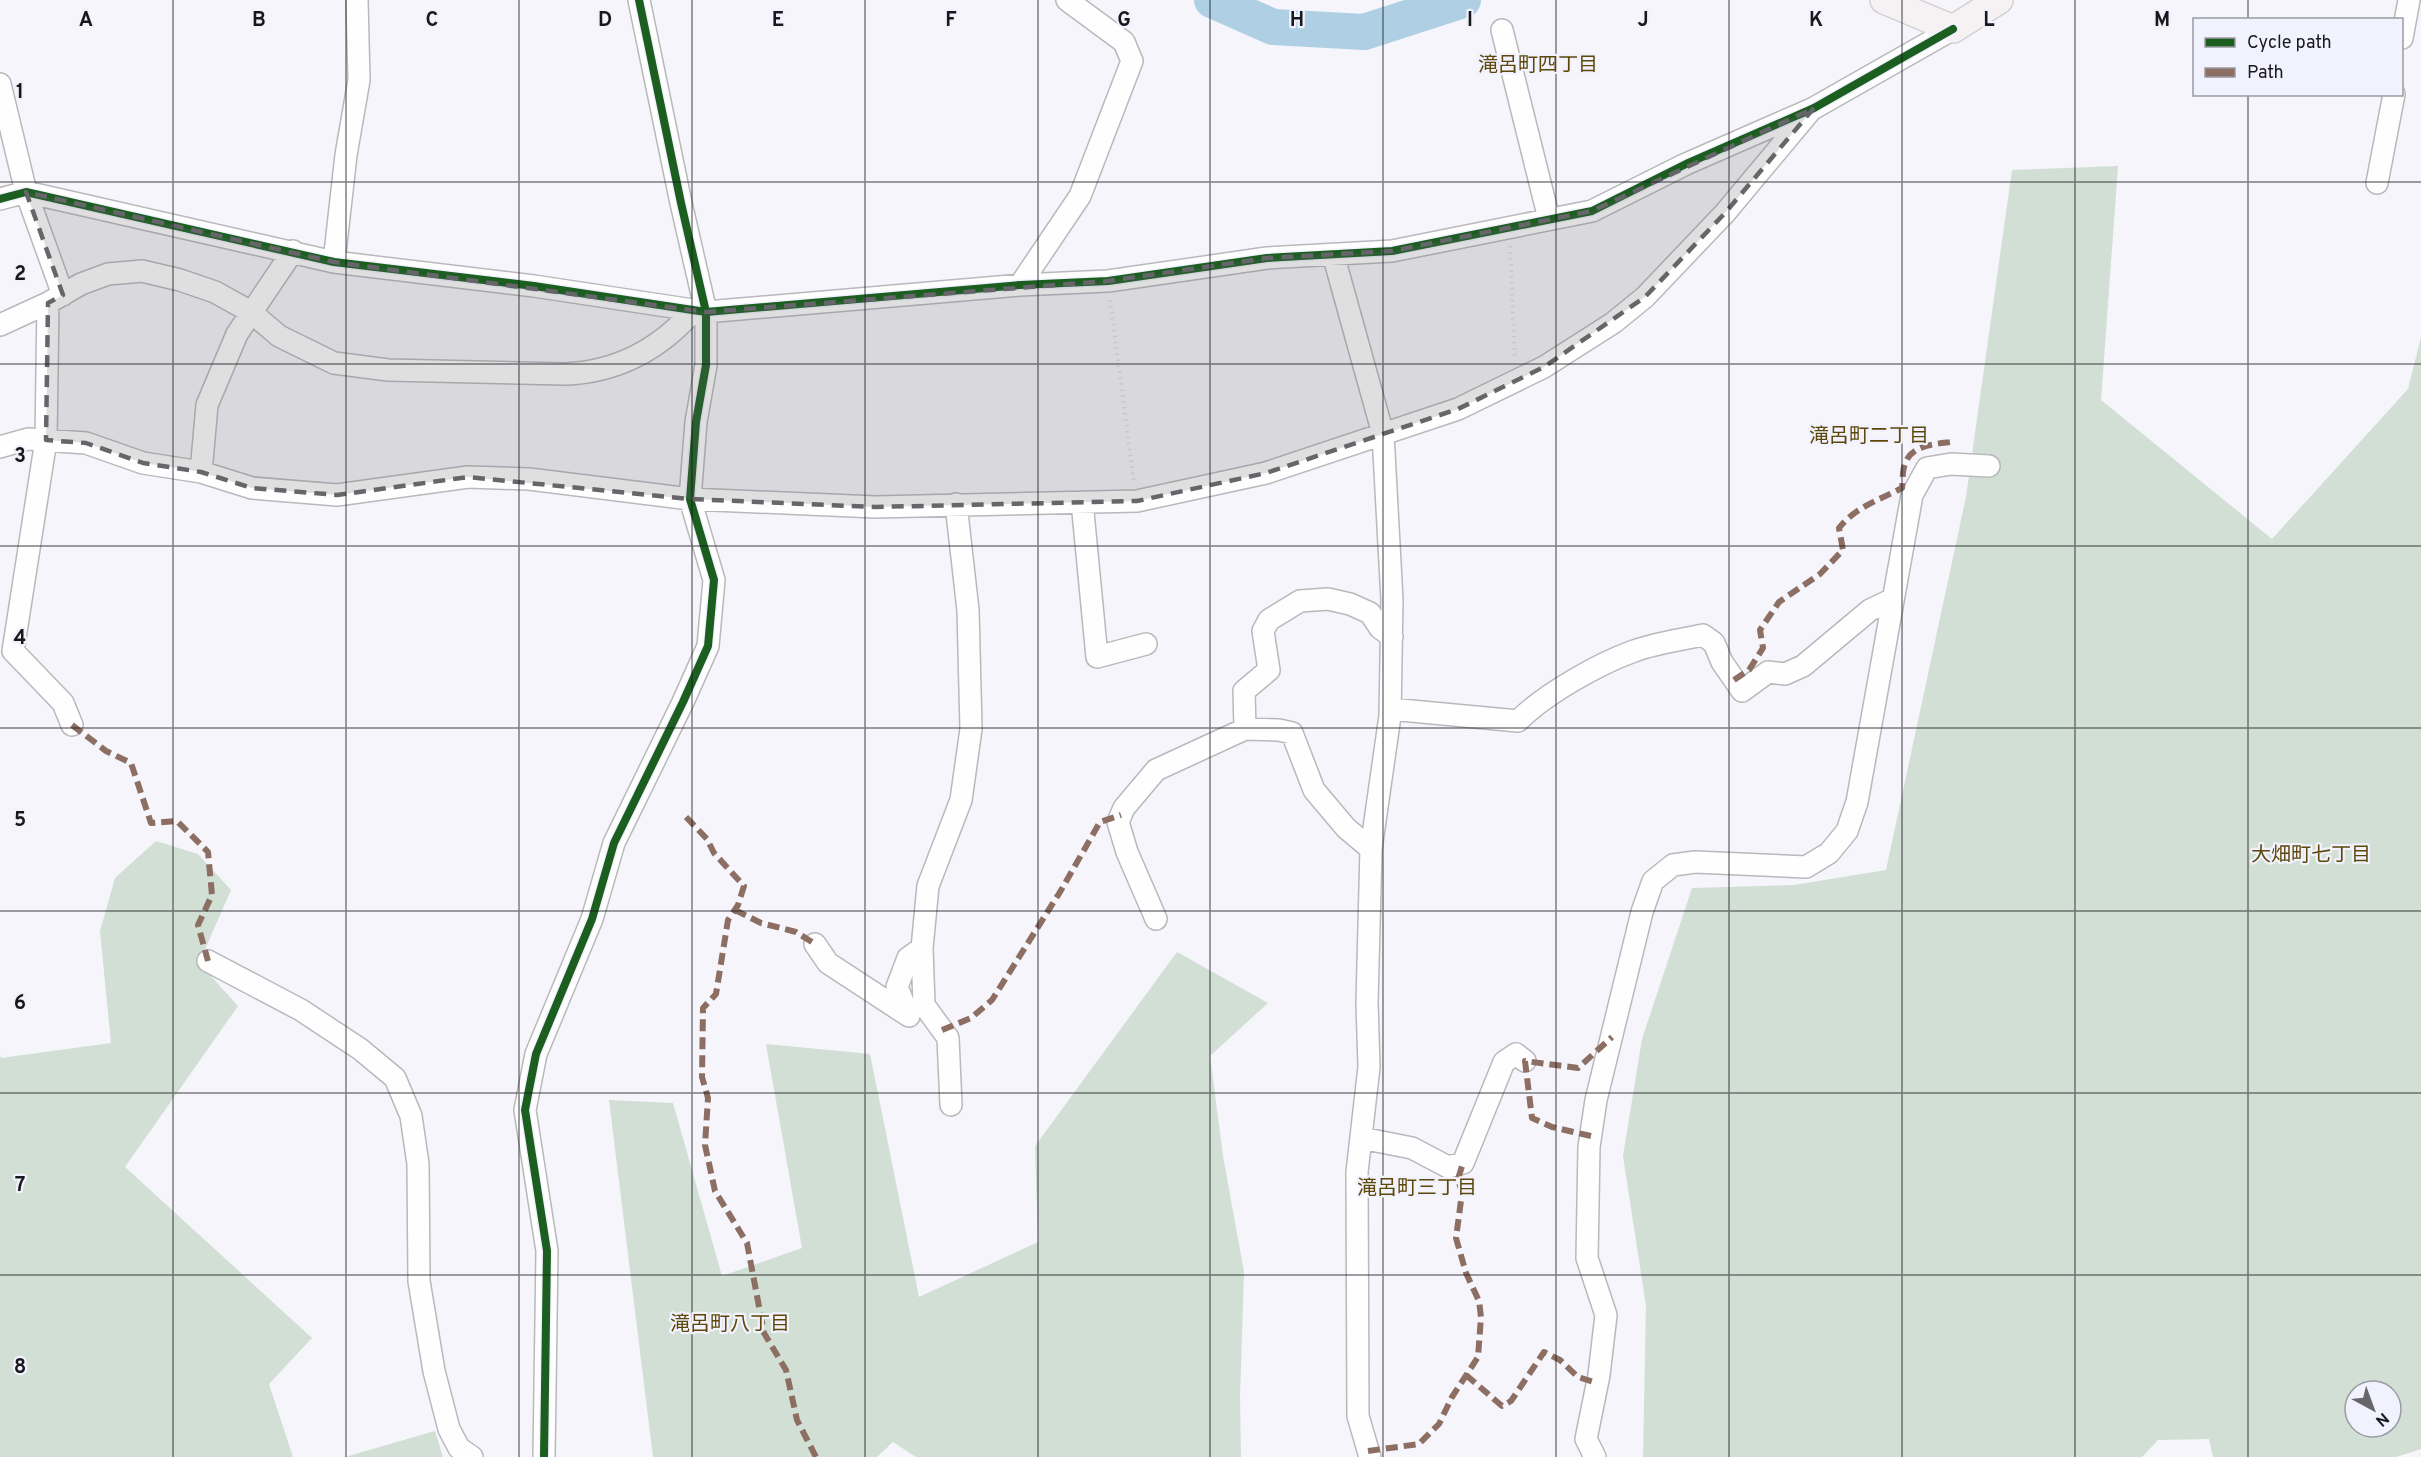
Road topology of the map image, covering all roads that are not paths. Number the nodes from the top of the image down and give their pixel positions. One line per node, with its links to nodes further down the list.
1 (357, 0): 19 (street)
2 (639, 0): 22 (street)
3 (1066, 0): 20 (street)
4 (1885, 0): 7 (main road)
5 (2000, 0): 7 (main road)
6 (2409, 0): 9 (street)
7 (1953, 29): 12 (street)
8 (1502, 30): 16 (street)
9 (2403, 33)
10 (0, 84): 14 (street)
11 (2394, 96): 13 (street)
12 (1814, 108): 16 (street); 25 (street)
13 (2377, 183)
14 (26, 192): 15 (street); 17 (street); 21 (street)
15 (0, 199)
16 (1549, 219): 18 (street)
17 (292, 252): 19 (street); 23 (street)
18 (1333, 254): 20 (street); 25 (street)
19 (334, 262): 22 (street)
20 (1020, 285): 22 (street)
21 (55, 299): 23 (street); 24 (street); 26 (street)
22 (700, 311): 23 (street); 30 (street)
23 (251, 312): 29 (street)
24 (0, 325)
25 (1383, 434): 31 (street); 34 (street)
26 (46, 440): 27 (street); 29 (street); 37 (street)
27 (0, 447)
28 (1989, 466): 33 (street)
29 (201, 472): 30 (street)
30 (690, 499): 32 (street); 48 (street)
31 (1082, 502): 32 (street); 35 (street)
32 (956, 504): 42 (street)
33 (1893, 599): 36 (street); 50 (street)
34 (1392, 637): 36 (street); 38 (street)
35 (1146, 644)
36 (1390, 709): 39 (street)
37 (72, 725)
38 (1245, 729): 39 (street); 40 (street)
39 (1371, 849): 46 (street)
40 (1156, 919)
41 (815, 944): 42 (street)
42 (922, 948): 45 (street)
43 (208, 960): 47 (street)
44 (1525, 1061): 46 (street)
45 (951, 1105)
46 (1361, 1138): 49 (street)
47 (472, 1457)
48 (544, 1457)
49 (1370, 1457)
50 (1595, 1457)

